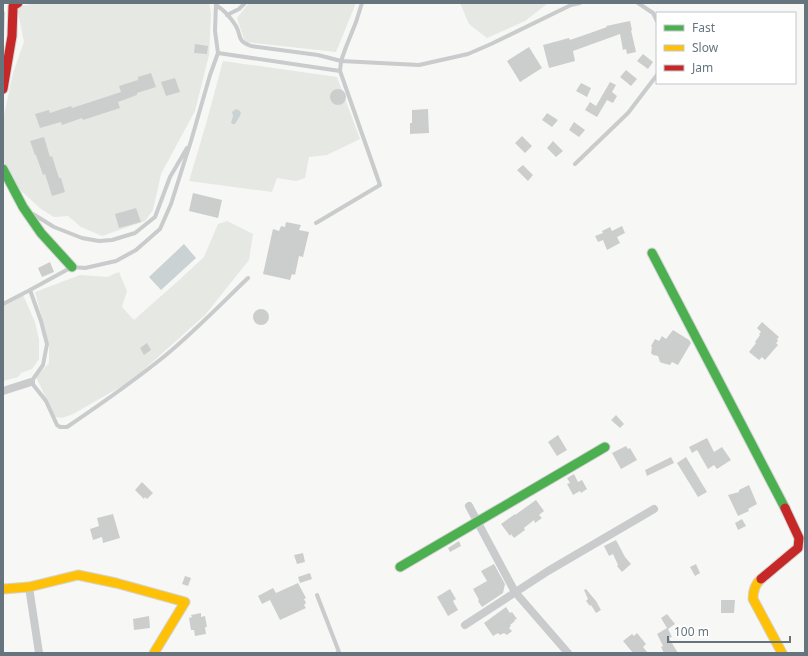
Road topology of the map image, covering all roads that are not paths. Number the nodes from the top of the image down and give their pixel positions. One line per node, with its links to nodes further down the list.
1 (245, 3): 7 (lane)
2 (362, 3): 12 (lane)
3 (580, 3): 12 (lane)
4 (638, 3): 8 (lane)
5 (15, 4): 10 (street)
6 (216, 4): 7 (lane); 11 (lane)
7 (227, 15): 12 (lane)
8 (656, 19)
9 (3, 34): 10 (street)
10 (12, 36): 15 (street)
11 (218, 53): 13 (lane); 16 (lane)
12 (341, 61): 13 (lane)
13 (340, 71): 20 (lane)
14 (656, 76): 17 (lane)
15 (3, 89)
16 (191, 141): 19 (lane); 22 (lane)
17 (575, 164)
18 (3, 169): 19 (street)
19 (23, 207): 22 (street)
20 (316, 224)
21 (652, 254): 42 (street)
22 (72, 267): 24 (lane)
23 (248, 278): 26 (lane)
24 (30, 290): 25 (lane); 26 (lane)
25 (3, 304)
26 (31, 382): 27 (street)
27 (3, 391)
28 (605, 447): 31 (street)
29 (469, 506): 31 (street)
30 (654, 509): 35 (street)
31 (477, 521): 32 (street); 35 (street)
32 (400, 568)
33 (29, 587): 34 (street); 38 (street); 39 (street)
34 (3, 590)
35 (515, 592): 37 (street); 41 (street)
36 (317, 595): 40 (lane)
37 (465, 625)
38 (38, 653)
39 (154, 653)
40 (337, 653)
41 (568, 653)
42 (782, 653)

